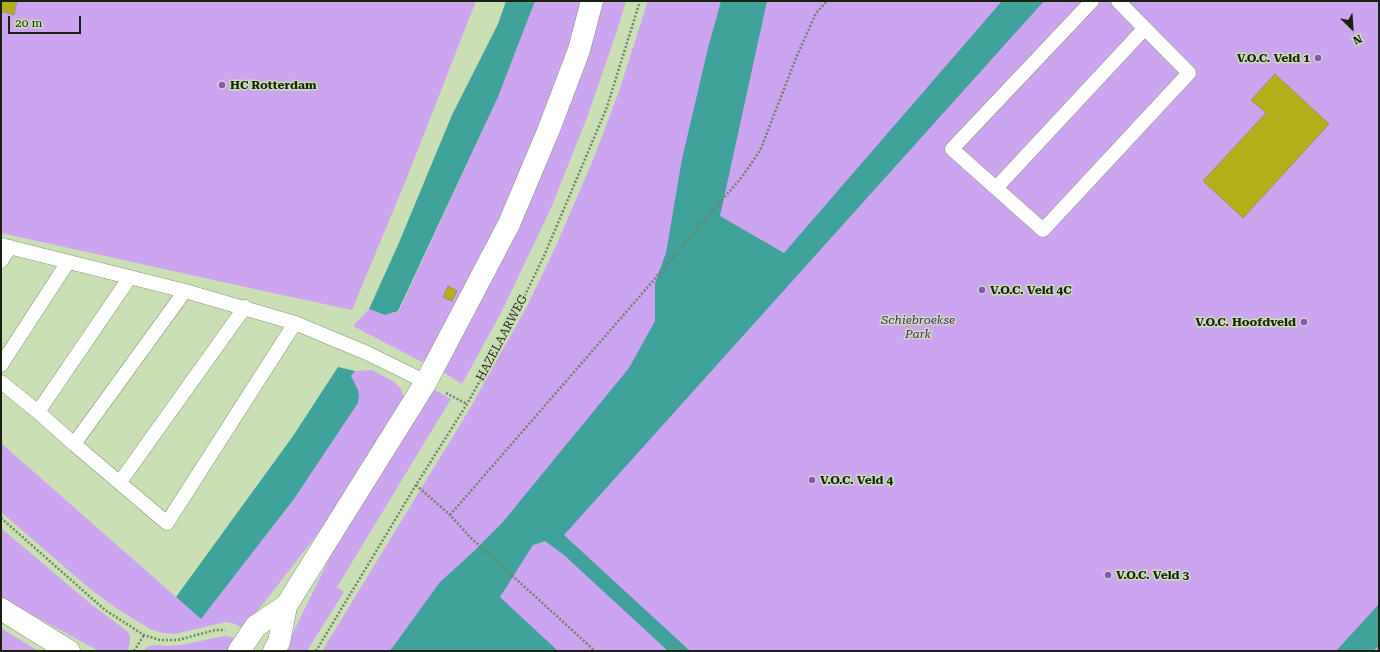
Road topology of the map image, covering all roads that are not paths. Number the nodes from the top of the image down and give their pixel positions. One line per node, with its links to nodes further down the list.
1 (592, 1): 15 (street)
2 (1092, 1): 5 (lane)
3 (1118, 1): 4 (lane)
4 (1145, 28): 5 (lane); 5 (lane)
5 (996, 188)
6 (6, 246): 7 (lane); 8 (lane)
7 (1, 261)
8 (68, 262): 9 (lane); 13 (lane)
9 (130, 277): 10 (lane); 16 (lane)
10 (185, 291): 11 (lane); 17 (lane)
11 (245, 307): 12 (lane); 18 (lane)
12 (294, 323): 15 (lane); 18 (lane)
13 (1, 365)
14 (1, 382): 16 (lane)
15 (426, 382): 19 (street)
16 (38, 412): 17 (lane)
17 (74, 444): 18 (lane)
18 (120, 482)
19 (286, 606): 21 (street); 23 (street)
20 (1, 609): 22 (street)
21 (244, 645)
22 (69, 651)
23 (274, 651)

